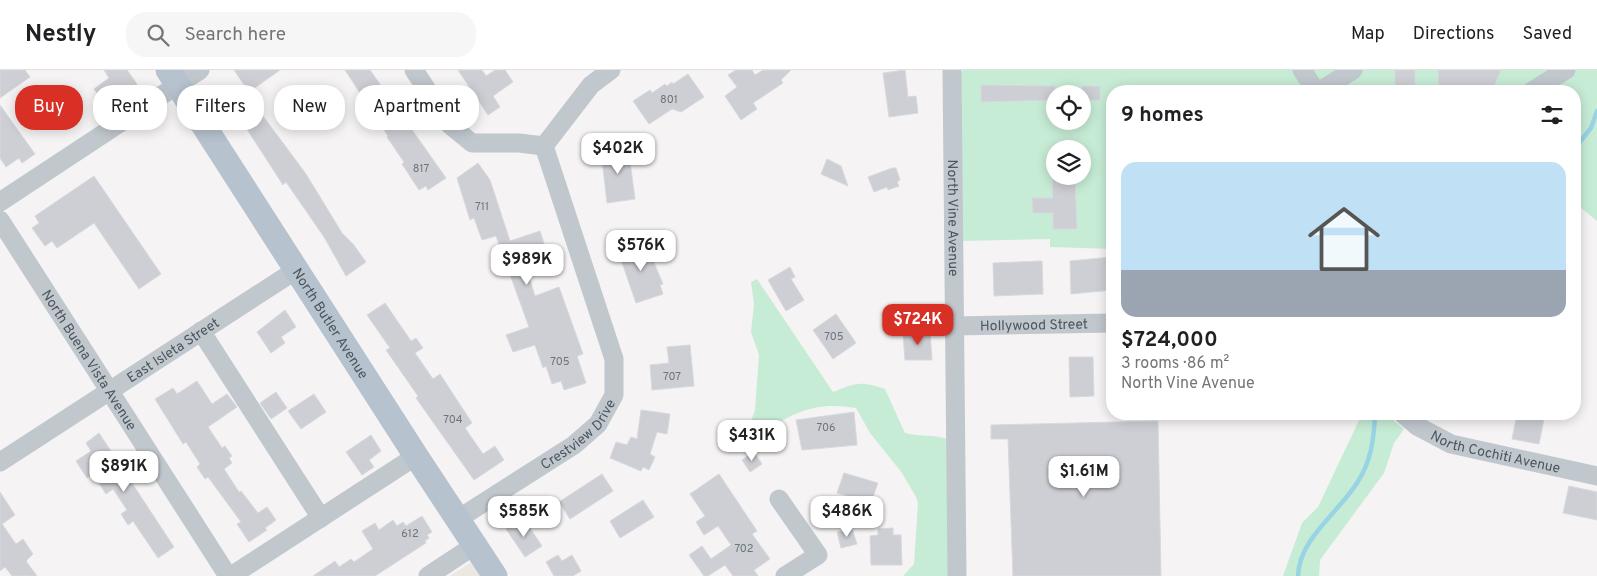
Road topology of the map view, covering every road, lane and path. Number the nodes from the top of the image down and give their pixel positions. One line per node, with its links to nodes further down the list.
1 (200, 70): 8 (street)
2 (414, 70): 12 (street)
3 (611, 70): 12 (street)
4 (952, 70): 17 (street, North Vine Avenue)
5 (1302, 70): 9 (street)
6 (1353, 70): 10 (street)
7 (1566, 70): 11 (street)
8 (172, 78): 13 (street); 15 (main road, North Butler Avenue)
9 (1312, 85)
10 (1329, 85)
11 (1542, 85)
12 (544, 146): 26 (street, Crestview Drive)
13 (0, 202)
14 (0, 220): 19 (street, North Buena Vista Avenue)
15 (296, 270): 18 (street, East Isleta Street); 21 (main road, North Butler Avenue)
16 (1106, 323): 17 (street, Hollywood Street)
17 (955, 326): 32 (street, North Vine Avenue)
18 (201, 331): 19 (street, East Isleta Street); 25 (street)
19 (110, 391): 22 (street, East Isleta Street); 28 (street, North Buena Vista Avenue)
20 (1410, 420): 23 (street, North Cochiti Avenue)
21 (416, 456): 25 (street); 26 (main road, North Butler Avenue)
22 (0, 462)
23 (1597, 476)
24 (779, 499): 31 (street)
25 (321, 518): 28 (street)
26 (458, 519): 27 (main road, North Butler Avenue)
27 (475, 545): 29 (street); 30 (main road, North Butler Avenue)
28 (230, 576)
29 (428, 576)
30 (496, 576)
31 (785, 576)
32 (957, 576)

